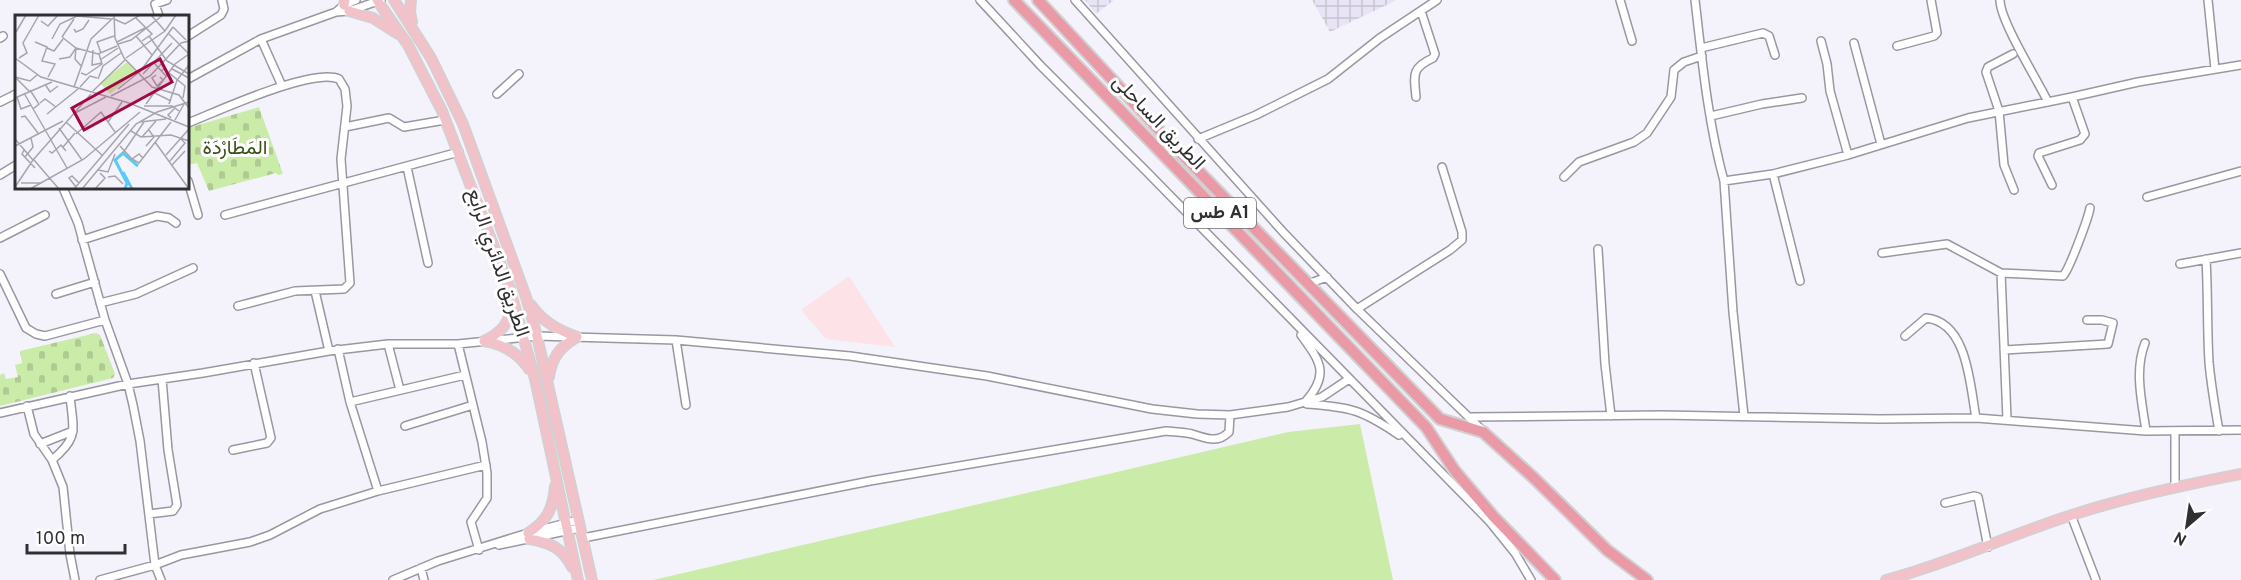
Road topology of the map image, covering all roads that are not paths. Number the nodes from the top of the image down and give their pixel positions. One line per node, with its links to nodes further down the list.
1 (167, 0): 19 (street)
2 (222, 0): 21 (street)
3 (356, 0): 17 (street)
4 (394, 0): 20 (main road, الطريق الدائري الرابع)
5 (411, 0): 20 (main road)
6 (980, 0): 94 (street)
7 (1014, 0): 89 (highway, الطريق الساحلى / طس A1)
8 (1038, 0): 85 (highway, الطريق الساحلى / طس A1)
9 (1075, 0): 48 (street)
10 (1437, 0): 18 (street)
11 (1622, 0): 23 (street)
12 (1695, 0): 28 (street)
13 (1931, 0): 27 (street)
14 (2000, 0): 42 (street)
15 (2208, 0): 32 (street)
16 (379, 1): 17 (street); 26 (main road, الطريق الدائري الرابع)
17 (346, 5): 22 (street); 26 (main road)
18 (1421, 11): 38 (street); 48 (street)
19 (158, 15)
20 (416, 33): 90 (main road, الطريق الدائري الرابع)
21 (189, 35)
22 (261, 39): 34 (street); 35 (street)
23 (1632, 41)
24 (1821, 41): 51 (street)
25 (1854, 43): 49 (street)
26 (408, 45): 45 (main road, الطريق الدائري الرابع)
27 (1897, 46)
28 (1701, 52): 30 (street); 44 (street); 58 (street)
29 (2013, 54): 43 (street)
30 (1775, 55)
31 (2241, 65): 32 (street)
32 (2215, 69): 39 (street)
33 (519, 74): 37 (street)
34 (189, 76)
35 (282, 86): 46 (street); 47 (street)
36 (15, 94): 41 (street)
37 (497, 94)
38 (1416, 97)
39 (2072, 97): 42 (street); 62 (street)
40 (1802, 98): 44 (street)
41 (0, 102)
42 (2048, 102): 43 (street)
43 (1999, 111): 49 (street); 64 (street)
44 (1711, 116): 59 (street)
45 (445, 120): 47 (street); 50 (main road, الطريق الدائري الرابع)
46 (189, 123)
47 (345, 127): 61 (street)
48 (1198, 139): 82 (street)
49 (1881, 144): 51 (street)
50 (459, 152): 54 (street); 86 (main road, الطريق الدائري الرابع)
51 (1848, 155): 56 (street)
52 (15, 166): 57 (street)
53 (1442, 167): 93 (street)
54 (407, 168): 61 (street); 77 (street)
55 (2241, 171): 65 (street)
56 (1773, 174): 59 (street); 83 (street)
57 (0, 175)
58 (1564, 177)
59 (1724, 181): 126 (street)
60 (189, 184): 67 (street)
61 (342, 185): 69 (street); 87 (street)
62 (2052, 186)
63 (63, 189): 72 (street)
64 (2014, 190)
65 (2147, 196)
66 (2090, 208): 80 (street)
67 (198, 214)
68 (45, 215): 71 (street)
69 (225, 215)
70 (176, 222): 72 (street)
71 (0, 238)
72 (82, 240): 84 (street)
73 (1598, 249): 125 (street)
74 (1882, 253): 80 (street)
75 (2241, 253): 76 (street)
76 (2206, 259): 78 (street); 135 (street)
77 (428, 263)
78 (2181, 264)
79 (192, 268): 91 (street)
80 (2001, 273): 107 (street)
81 (0, 274): 95 (street)
82 (1327, 277): 85 (street); 93 (street)
83 (1800, 281)
84 (95, 282): 88 (street); 91 (street)
85 (1308, 284): 89 (highway); 136 (highway, الطريق الساحلى / طس A1)
86 (510, 289): 99 (main road, الطريق الدائري الرابع); 102 (main road)
87 (315, 291): 92 (street); 108 (street)
88 (56, 294)
89 (1297, 294): 165 (highway, الطريق الساحلى / طس A1)
90 (526, 297): 97 (main road, الطريق الدائري الرابع); 100 (main road)
91 (100, 303): 95 (street)
92 (238, 306)
93 (1357, 309): 127 (street)
94 (1288, 316): 113 (street); 119 (street)
95 (105, 321): 115 (street)
96 (2087, 321): 107 (street)
97 (537, 336): 99 (street); 100 (street); 114 (main road, الطريق الدائري الرابع)
98 (1905, 336): 128 (street)
99 (523, 337): 102 (street); 112 (main road, الطريق الدائري الرابع)
100 (578, 338): 101 (street); 114 (main road)
101 (676, 340): 121 (street); 124 (street)
102 (484, 341): 105 (street); 112 (main road)
103 (2145, 343): 131 (street)
104 (388, 344): 105 (street); 106 (street); 116 (street)
105 (458, 344): 110 (street)
106 (338, 349): 108 (street); 118 (street)
107 (2004, 350): 129 (street)
108 (329, 351): 109 (street)
109 (254, 363): 111 (street); 139 (street)
110 (465, 375): 116 (street); 120 (street)
111 (162, 379): 115 (street); 147 (street)
112 (535, 379): 142 (main road, الطريق الدائري الرابع)
113 (1349, 379): 119 (street); 137 (street)
114 (548, 382): 150 (main road, الطريق الدائري الرابع)
115 (128, 384): 117 (street); 147 (street)
116 (400, 390): 118 (street)
117 (70, 396): 122 (street); 133 (street)
118 (350, 402): 145 (street)
119 (1304, 403): 124 (street); 137 (street)
120 (473, 405): 130 (street); 141 (street)
121 (686, 405)
122 (27, 406): 123 (street); 138 (street)
123 (0, 413)
124 (1230, 414): 150 (street)
125 (1611, 416): 126 (street); 127 (street)
126 (1744, 416): 128 (street)
127 (1469, 417): 136 (street)
128 (1976, 418): 129 (street)
129 (2007, 419): 131 (street)
130 (405, 426)
131 (2146, 430): 134 (street)
132 (2241, 430): 135 (street)
133 (73, 431): 138 (street); 140 (street)
134 (2175, 431): 135 (street); 144 (street)
135 (2219, 431)
136 (1484, 432): 166 (highway)
137 (1411, 442): 164 (street)
138 (40, 444): 140 (street)
139 (233, 450)
140 (52, 460): 158 (street)
141 (486, 465): 145 (street); 153 (street)
142 (553, 466): 149 (main road, الطريق الدائري الرابع); 151 (main road)
143 (2241, 474): 144 (main road)
144 (2175, 488): 148 (main road)
145 (378, 491): 154 (street)
146 (1944, 503): 152 (street)
147 (149, 514): 154 (street)
148 (2071, 515): 152 (main road); 168 (street)
149 (567, 527): 150 (street); 151 (street); 156 (main road, الطريق الدائري الرابع)
150 (580, 529): 163 (main road, الطريق الدائري الرابع)
151 (529, 536): 153 (street); 156 (main road)
152 (1988, 547): 157 (main road)
153 (479, 550): 155 (street)
154 (155, 565): 159 (street); 160 (street)
155 (421, 568): 161 (street); 162 (street)
156 (577, 578)
157 (1900, 578): 167 (main road)
158 (75, 580)
159 (100, 580)
160 (161, 580)
161 (393, 580)
162 (424, 580)
163 (592, 580)
164 (1531, 580)
165 (1555, 580)
166 (1647, 580)
167 (1886, 580)
168 (2096, 580)

